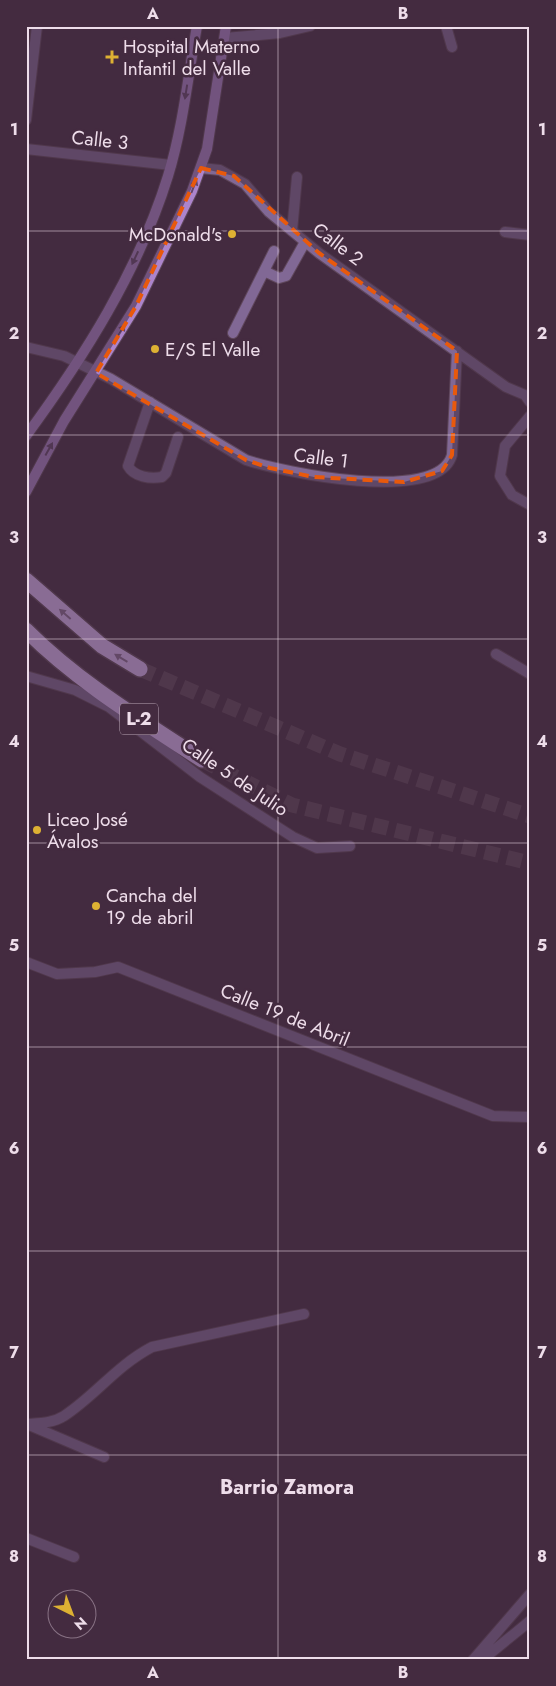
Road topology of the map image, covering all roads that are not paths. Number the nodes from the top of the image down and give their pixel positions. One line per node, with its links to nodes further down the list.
1 (37, 26): 8 (street)
2 (196, 26): 10 (main road, one-way to 10)
3 (226, 26): 6 (main road)
4 (310, 26): 6 (street)
5 (446, 26): 7 (street)
6 (225, 38): 11 (main road)
7 (452, 47)
8 (26, 120)
9 (26, 149): 10 (street, Calle 3)
10 (171, 165): 22 (main road, one-way to 22)
11 (201, 168): 13 (street, Calle 2); 23 (main road, one-way to 11)
12 (297, 177): 13 (street)
13 (292, 231): 16 (street, Calle 2)
14 (505, 232): 15 (street)
15 (530, 235)
16 (305, 242): 18 (street); 21 (street, Calle 2)
17 (274, 251): 18 (street)
18 (264, 271): 19 (street)
19 (233, 333)
20 (26, 347): 22 (street)
21 (457, 351): 24 (street, Calle 1); 25 (street, Calle 2)
22 (76, 363): 23 (street, Calle 1); 27 (main road)
23 (96, 373): 24 (street, Calle 1); 29 (main road, one-way to 23)
24 (150, 402): 28 (street)
25 (530, 402)
26 (530, 416): 30 (street)
27 (26, 436)
28 (178, 437)
29 (26, 492)
30 (530, 505)
31 (26, 580): 34 (highway, one-way to 31)
32 (26, 630): 37 (highway, L-2)
33 (496, 654): 35 (street)
34 (140, 669)
35 (530, 674)
36 (26, 676): 38 (street, Calle 5 de Julio)
37 (202, 760)
38 (350, 846)
39 (26, 962): 40 (street, Calle 19 de Abril)
40 (530, 1117)
41 (304, 1314): 42 (street)
42 (27, 1424): 43 (street)
43 (104, 1457)
44 (26, 1538): 45 (street)
45 (74, 1557)
46 (530, 1594): 48 (street)
47 (530, 1621): 49 (street)
48 (473, 1660)
49 (482, 1660)

